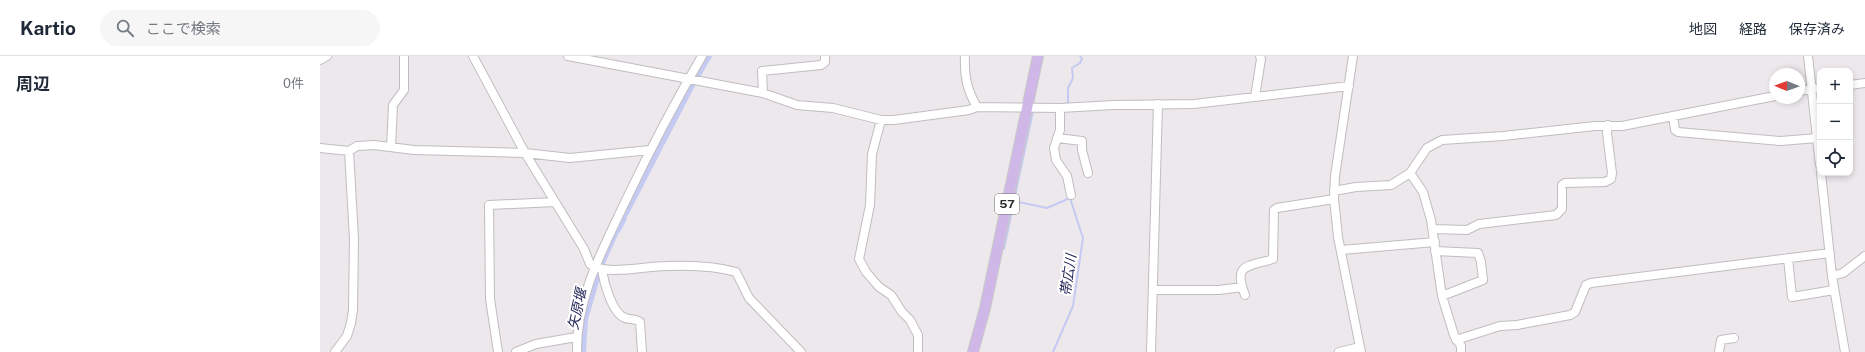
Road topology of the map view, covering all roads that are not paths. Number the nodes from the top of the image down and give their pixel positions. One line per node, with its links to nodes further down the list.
1 (327, 56): 13 (street)
2 (404, 56): 32 (street)
3 (474, 56): 36 (street)
4 (568, 56): 12 (street)
5 (702, 56): 14 (street)
6 (825, 56): 20 (street)
7 (966, 56): 25 (street)
8 (1038, 56): 24 (main road, 57)
9 (1260, 56): 21 (street)
10 (1353, 56): 17 (street)
11 (1808, 56): 18 (street)
12 (595, 58): 14 (street)
13 (320, 60)
14 (689, 78): 20 (street); 34 (street)
15 (1865, 83): 16 (street)
16 (1853, 84)
17 (1349, 86): 21 (street); 41 (street)
18 (1816, 88): 19 (street); 31 (street)
19 (1805, 90)
20 (763, 93): 28 (street)
21 (1256, 97): 23 (street)
22 (1769, 97): 27 (street)
23 (1158, 104): 26 (street); 53 (street)
24 (1028, 106): 25 (street); 26 (street); 67 (main road, 57)
25 (977, 107): 28 (street)
26 (1060, 108): 30 (street)
27 (1673, 116): 29 (street); 31 (street)
28 (881, 120): 66 (street)
29 (1608, 125): 38 (street); 43 (street)
30 (1057, 138): 37 (street); 40 (street)
31 (1817, 138)
32 (391, 147): 35 (street); 36 (street)
33 (320, 148): 35 (street)
34 (650, 150): 36 (street); 50 (street)
35 (349, 151): 60 (street)
36 (525, 153): 42 (street)
37 (1088, 173)
38 (1410, 173): 41 (street); 43 (street)
39 (1821, 176): 47 (street)
40 (1071, 195)
41 (1334, 195): 45 (street); 53 (street)
42 (555, 202): 50 (street); 61 (street)
43 (1433, 229): 44 (street)
44 (1435, 242): 45 (street); 46 (street)
45 (1341, 250): 59 (street)
46 (1435, 251): 55 (street); 55 (street)
47 (1830, 253): 49 (street); 52 (street)
48 (1865, 256): 52 (street)
49 (1788, 258): 54 (street); 58 (street)
50 (594, 267): 51 (street); 56 (street)
51 (602, 270): 64 (street); 65 (street)
52 (1832, 276): 54 (street)
53 (1153, 290): 68 (street)
54 (1834, 290): 72 (street)
55 (1442, 296): 58 (street)
56 (576, 337): 62 (street); 63 (street)
57 (1734, 338): 71 (street)
58 (1456, 340): 70 (street)
59 (1361, 350): 69 (street)
60 (335, 352)
61 (498, 352)
62 (516, 352)
63 (576, 352)
64 (642, 352)
65 (801, 352)
66 (918, 352)
67 (973, 352)
68 (1151, 352)
69 (1339, 352)
70 (1461, 352)
71 (1719, 352)
72 (1845, 352)

